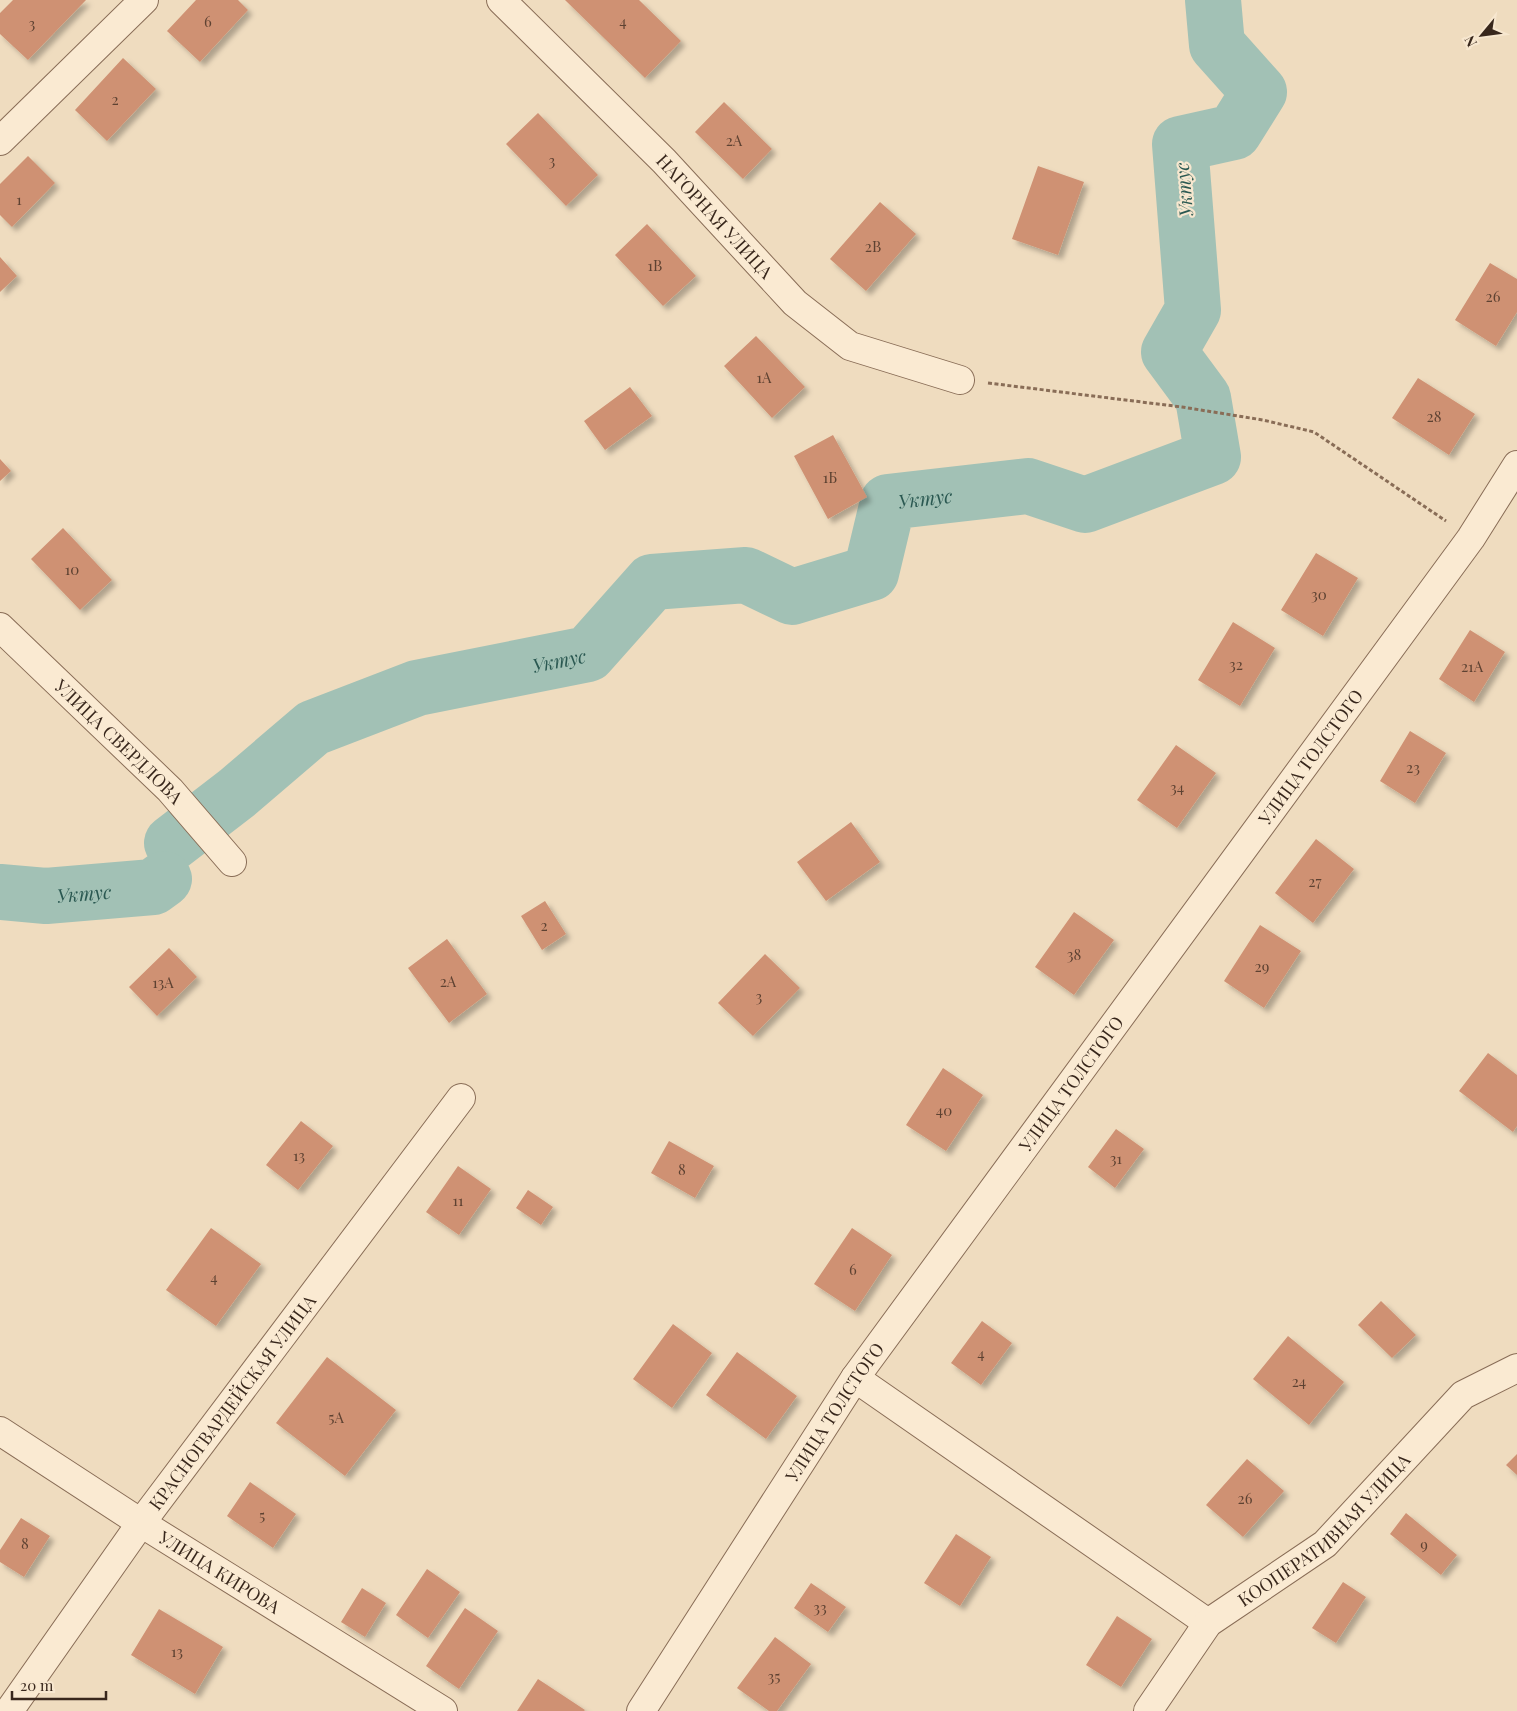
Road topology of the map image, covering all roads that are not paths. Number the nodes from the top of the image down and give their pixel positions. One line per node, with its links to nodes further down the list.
1 (144, 0): 3 (street)
2 (501, 0): 4 (street, НАГОРНАЯ УЛИЦА)
3 (0, 141)
4 (960, 380)
5 (1517, 465): 10 (street, УЛИЦА ТОЛСТОГО)
6 (0, 627): 7 (street, УЛИЦА СВЕРДЛОВА)
7 (232, 862)
8 (461, 1098): 12 (street, КРАСНОГВАРДЕЙСКАЯ УЛИЦА)
9 (1517, 1368): 13 (street, КООПЕРАТИВНАЯ УЛИЦА)
10 (855, 1378): 13 (street); 16 (street, УЛИЦА ТОЛСТОГО)
11 (0, 1431): 12 (street, УЛИЦА КИРОВА)
12 (141, 1523): 14 (street, КРАСНОГВАРДЕЙСКАЯ УЛИЦА); 15 (street, УЛИЦА КИРОВА)
13 (1208, 1623): 17 (street, КООПЕРАТИВНАЯ УЛИЦА)
14 (9, 1711)
15 (443, 1711)
16 (641, 1711)
17 (1148, 1711)

